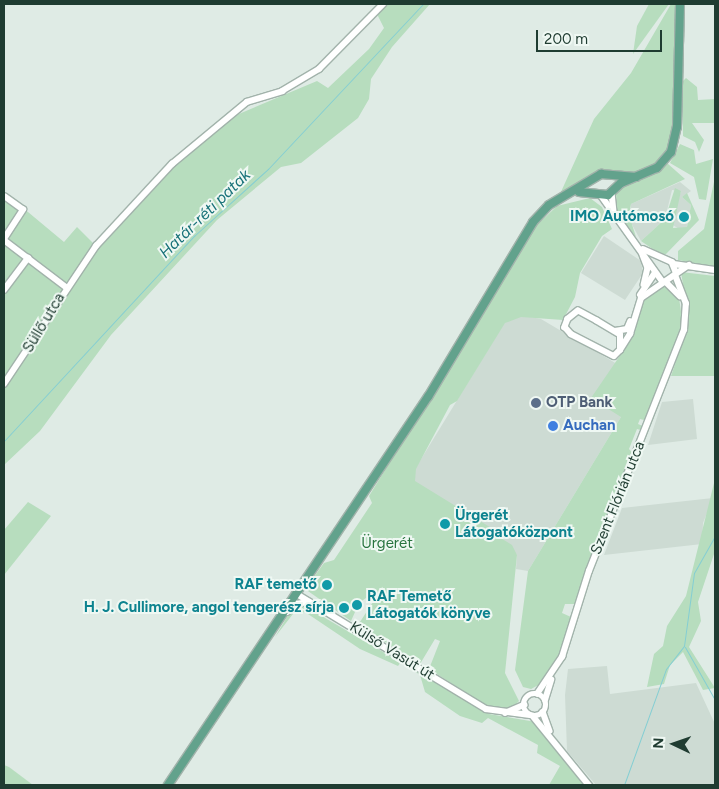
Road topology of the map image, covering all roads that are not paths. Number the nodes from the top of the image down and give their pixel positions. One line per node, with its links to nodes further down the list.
1 (383, 4): 21 (street, Süllő utca)
2 (680, 4): 4 (main road)
3 (610, 175): 4 (main road); 5 (main road); 6 (main road)
4 (636, 177): 6 (main road)
5 (594, 181): 7 (main road); 8 (main road)
6 (613, 190): 7 (main road); 10 (street)
7 (599, 194): 8 (main road); 10 (street)
8 (568, 195): 28 (main road)
9 (5, 197): 11 (street)
10 (616, 221): 12 (street)
11 (4, 239): 13 (street)
12 (639, 246): 14 (street); 18 (street); 23 (street)
13 (28, 258): 21 (street); 22 (street)
14 (662, 259): 15 (street); 18 (street)
15 (674, 264): 16 (street); 19 (street, Szent Flórián utca)
16 (689, 265): 17 (street); 19 (street)
17 (715, 270)
18 (654, 272): 20 (street); 23 (street)
19 (675, 274): 20 (street); 24 (street, Szent Flórián utca)
20 (665, 282): 24 (street); 26 (street)
21 (66, 287): 27 (street, Süllő utca)
22 (4, 290)
23 (640, 294): 25 (street)
24 (686, 320): 31 (street, Szent Flórián utca)
25 (615, 331): 26 (street); 26 (street)
26 (620, 350)
27 (4, 384)
28 (297, 594): 29 (street, Külső Vasút út); 30 (main road)
29 (311, 603): 30 (street); 36 (street, Külső Vasút út)
30 (281, 618): 39 (main road)
31 (552, 678): 32 (street, Szent Flórián utca); 33 (street, Szent Flórián utca)
32 (537, 694): 33 (street); 34 (street)
33 (545, 700): 35 (street)
34 (524, 705): 36 (street); 37 (street)
35 (543, 712): 37 (street); 38 (street)
36 (498, 714): 37 (street, Külső Vasút út)
37 (532, 715): 38 (street)
38 (553, 738): 40 (street)
39 (168, 785)
40 (589, 785)

